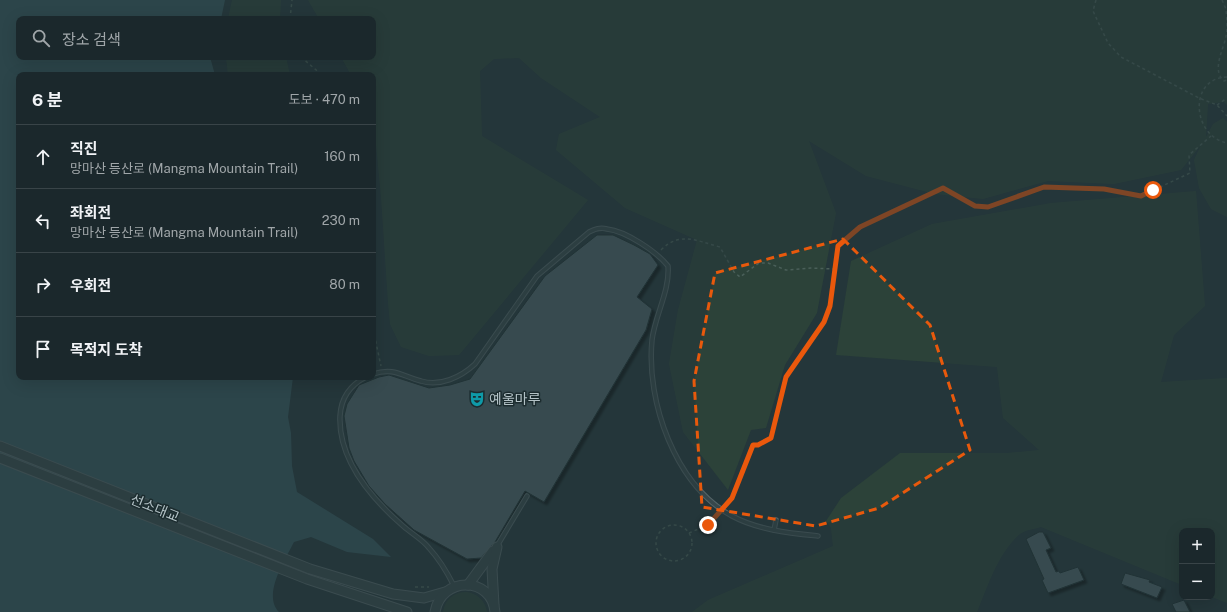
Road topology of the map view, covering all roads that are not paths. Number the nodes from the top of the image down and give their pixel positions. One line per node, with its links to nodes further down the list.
1 (376, 373): 7 (lane)
2 (362, 380): 11 (lane)
3 (0, 446): 12 (street, 선소대교)
4 (0, 458): 14 (street, 선소대교)
5 (527, 496): 9 (lane)
6 (776, 520): 7 (lane)
7 (774, 530): 8 (lane)
8 (818, 536)
9 (496, 547): 10 (street); 13 (street)
10 (468, 585): 11 (street); 13 (street)
11 (454, 586): 12 (street)
12 (445, 592): 15 (street)
13 (495, 610)
14 (407, 612)
15 (435, 612)

